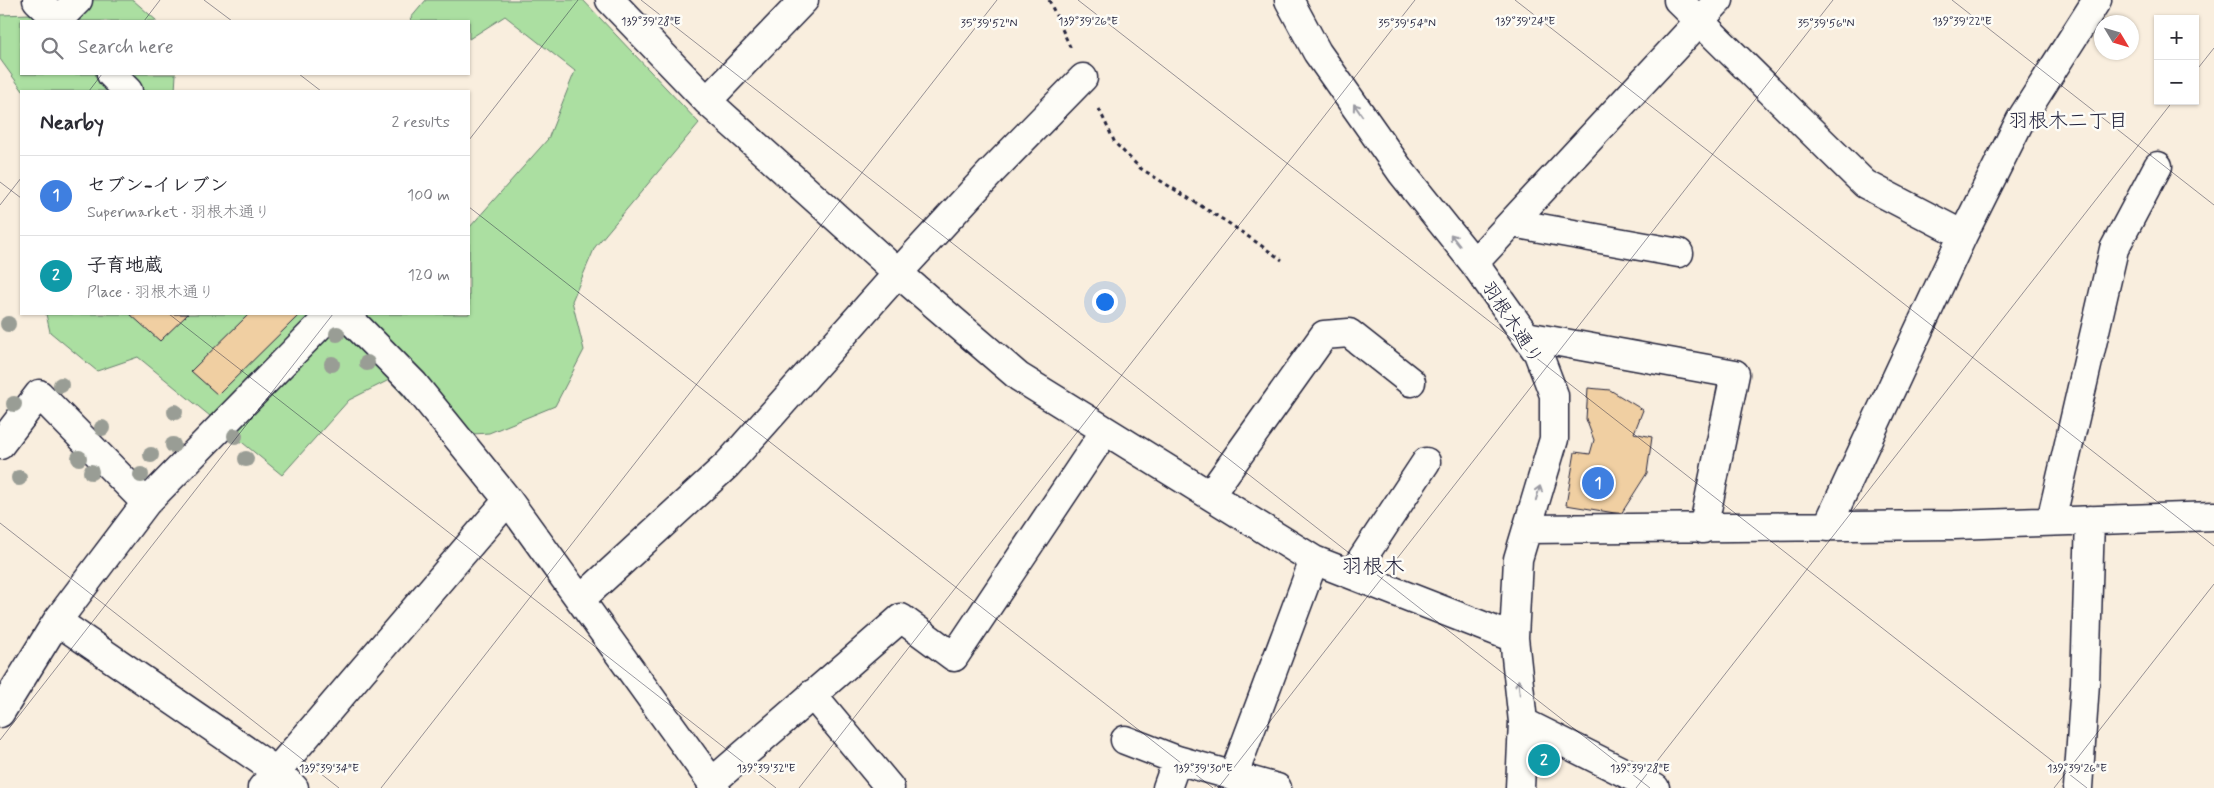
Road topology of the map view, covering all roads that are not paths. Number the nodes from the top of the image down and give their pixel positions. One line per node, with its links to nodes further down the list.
1 (36, 0): 9 (street)
2 (78, 0): 10 (street)
3 (610, 0): 15 (street)
4 (804, 0): 15 (street)
5 (1290, 0): 20 (street, 羽根木通り, one-way to 5)
6 (1678, 0): 11 (street)
7 (1719, 0): 11 (street)
8 (2097, 0): 18 (street)
9 (58, 20)
10 (60, 20)
11 (1700, 23): 17 (street); 18 (street)
12 (112, 75): 14 (street)
13 (1083, 78): 21 (street)
14 (127, 90)
15 (707, 101): 21 (street)
16 (2158, 166): 34 (street)
17 (1512, 223): 19 (street); 20 (street)
18 (1963, 235): 35 (street)
19 (1679, 253)
20 (1474, 263): 24 (street, 羽根木通り)
21 (898, 273): 26 (street); 40 (street)
22 (330, 315): 31 (street)
23 (346, 315): 30 (street)
24 (1526, 336): 36 (street, 羽根木通り, one-way to 24); 37 (street)
25 (1411, 382): 29 (street)
26 (1105, 431): 29 (street); 43 (street)
27 (0, 445): 31 (street)
28 (1426, 462): 39 (street)
29 (1210, 495): 38 (street)
30 (508, 500): 40 (street); 49 (street)
31 (146, 503): 41 (street)
32 (2214, 516): 33 (street)
33 (2090, 520): 34 (street); 56 (street)
34 (2051, 521): 35 (street)
35 (1827, 527): 37 (street)
36 (1527, 529): 37 (street); 42 (street, 羽根木通り)
37 (1703, 529)
38 (1314, 560): 39 (street); 48 (street)
39 (1352, 574): 42 (street)
40 (580, 600): 50 (street)
41 (57, 621): 44 (street); 49 (street)
42 (1514, 638): 45 (street, 羽根木通り, one-way to 42)
43 (812, 694): 50 (street); 51 (street)
44 (0, 713)
45 (1523, 722): 54 (street, 羽根木通り); 55 (street)
46 (1126, 740): 47 (street)
47 (1177, 760): 48 (street); 52 (street)
48 (1233, 777): 53 (street)
49 (277, 782)
50 (714, 786)
51 (890, 788)
52 (1167, 788)
53 (1277, 788)
54 (1520, 788)
55 (1654, 788)
56 (2078, 788)

